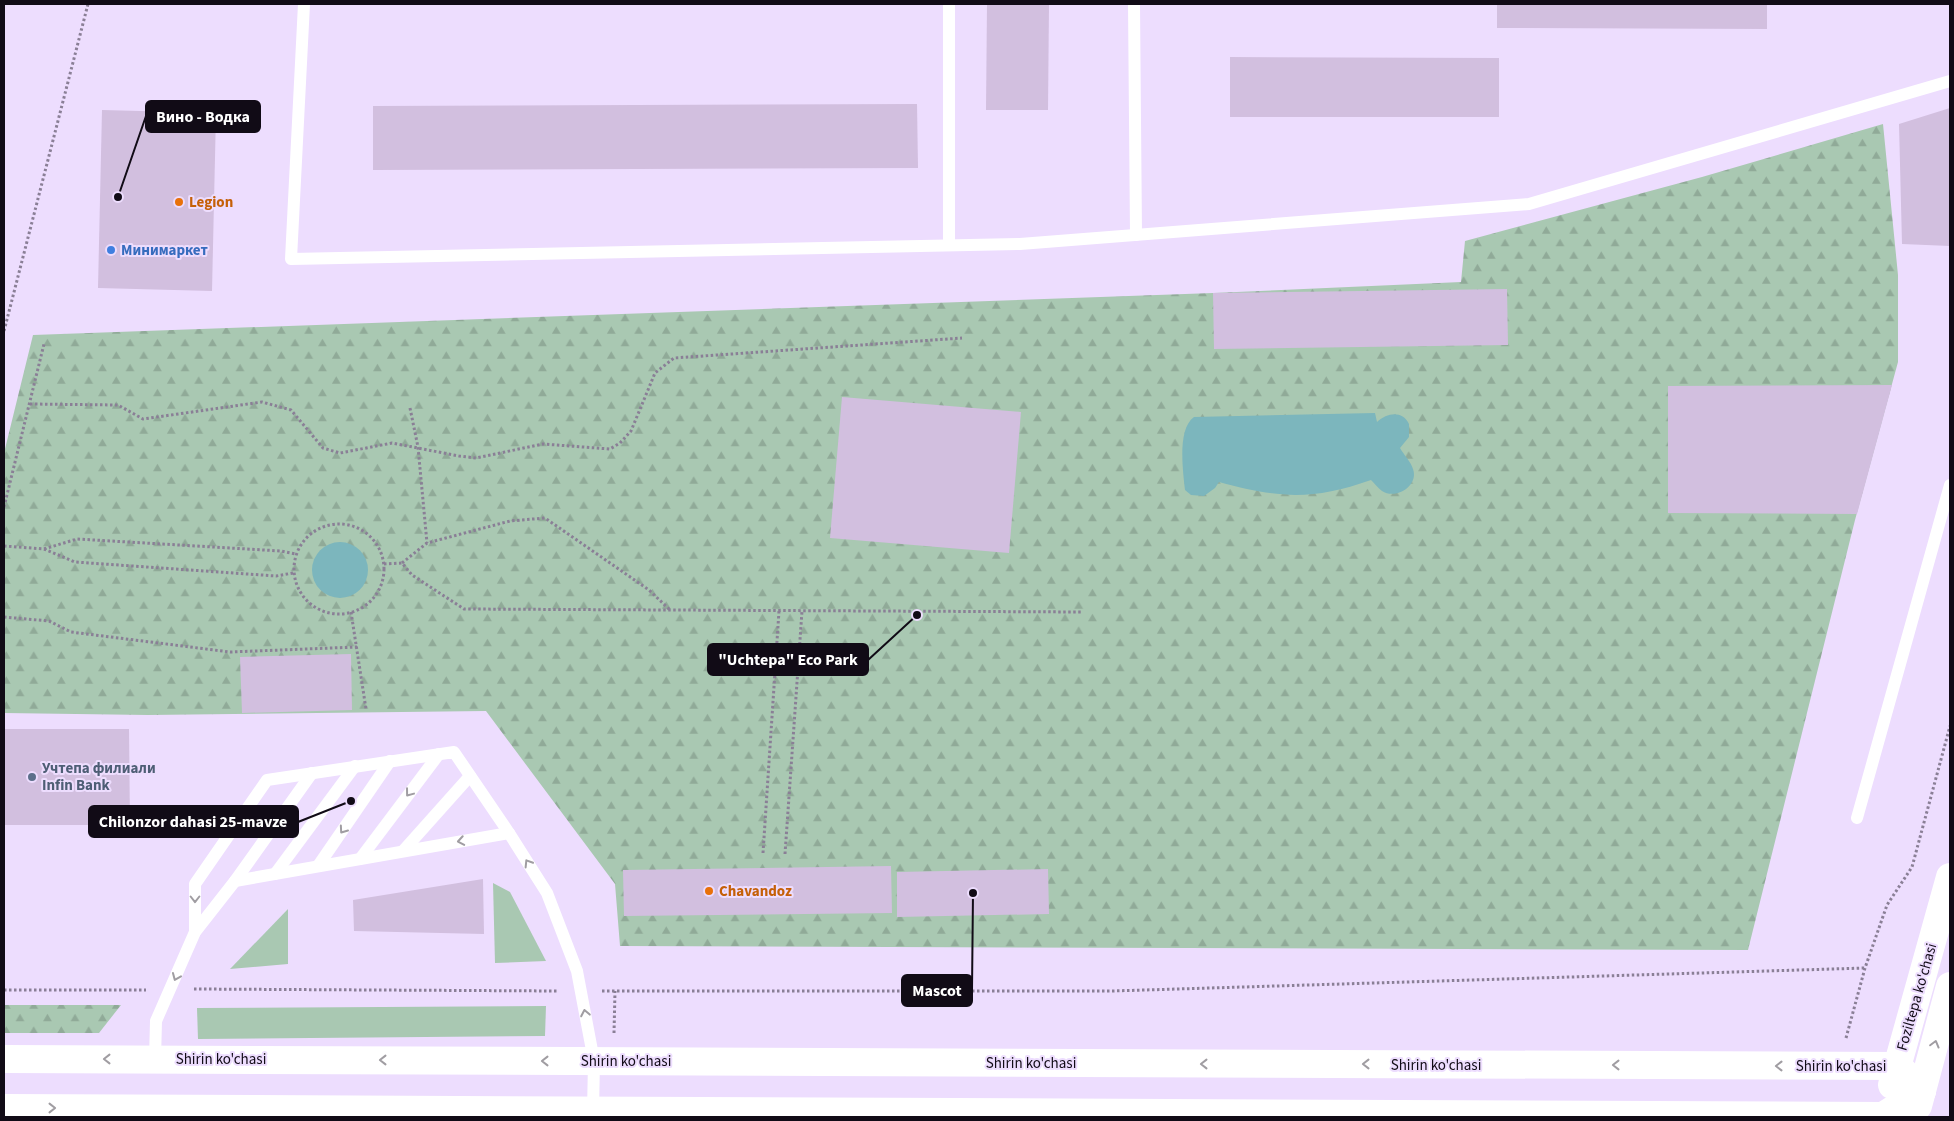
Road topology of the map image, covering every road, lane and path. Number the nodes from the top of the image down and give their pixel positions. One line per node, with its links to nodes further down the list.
1 (88, 4): 8 (path)
2 (304, 4): 7 (lane)
3 (949, 4): 7 (lane)
4 (1134, 4): 6 (lane)
5 (1950, 82): 6 (lane)
6 (1136, 235): 7 (lane)
7 (949, 245)
8 (4, 331)
9 (962, 338): 13 (path)
10 (44, 344): 11 (path)
11 (30, 404): 13 (path); 15 (path)
12 (410, 408): 13 (path)
13 (418, 447): 16 (path)
14 (1950, 485): 37 (lane)
15 (4, 507)
16 (427, 543): 20 (path); 23 (path)
17 (4, 546): 18 (path)
18 (44, 549): 19 (path); 22 (path)
19 (296, 554): 21 (path); 22 (path)
20 (402, 563): 21 (path); 23 (path)
21 (384, 564): 26 (path)
22 (294, 573): 26 (path)
23 (670, 610): 24 (path)
24 (779, 611): 25 (path); 40 (path)
25 (802, 611): 27 (path); 41 (path)
26 (351, 612): 29 (path)
27 (1083, 612)
28 (4, 617): 29 (path)
29 (358, 647): 30 (path)
30 (366, 709)
31 (1950, 726): 48 (path)
32 (439, 754): 33 (lane); 36 (lane); 42 (lane, one-way to 42)
33 (390, 761): 34 (lane); 43 (lane, one-way to 43)
34 (355, 766): 35 (lane); 44 (lane)
35 (312, 773): 45 (lane); 47 (lane, one-way to 47)
36 (470, 776): 38 (lane); 39 (lane)
37 (1857, 818)
38 (509, 833): 39 (lane, one-way to 39); 52 (lane, one-way to 38)
39 (404, 851): 42 (lane)
40 (763, 853)
41 (785, 854)
42 (360, 859): 43 (lane)
43 (318, 866): 44 (lane)
44 (274, 874): 45 (lane)
45 (235, 881): 47 (lane)
46 (1948, 894): 59 (main road, Foziltepa ko'chasi)
47 (195, 932): 50 (lane, one-way to 50)
48 (1866, 968): 53 (path); 58 (path)
49 (1950, 986): 60 (main road, Foziltepa ko'chasi, one-way to 49)
50 (171, 989): 51 (path); 52 (path); 56 (lane)
51 (4, 990)
52 (581, 991): 53 (path); 57 (lane, one-way to 52)
53 (615, 991): 54 (path)
54 (614, 1039)
55 (4, 1059): 56 (main road, Shirin ko'chasi, one-way to 55)
56 (156, 1059): 57 (main road, Shirin ko'chasi, one-way to 56)
57 (594, 1061): 58 (main road, Shirin ko'chasi, one-way to 57); 62 (lane)
58 (1837, 1066): 59 (main road, Shirin ko'chasi)
59 (1898, 1066): 60 (main road, Shirin ko'chasi); 65 (main road, Foziltepa ko'chasi)
60 (1922, 1091): 65 (main road); 66 (main road, Foziltepa ko'chasi)
61 (4, 1108): 62 (main road, one-way to 62)
62 (593, 1114): 63 (main road)
63 (819, 1114): 64 (main road)
64 (1468, 1116): 65 (main road)
65 (1883, 1116)
66 (1915, 1117)

